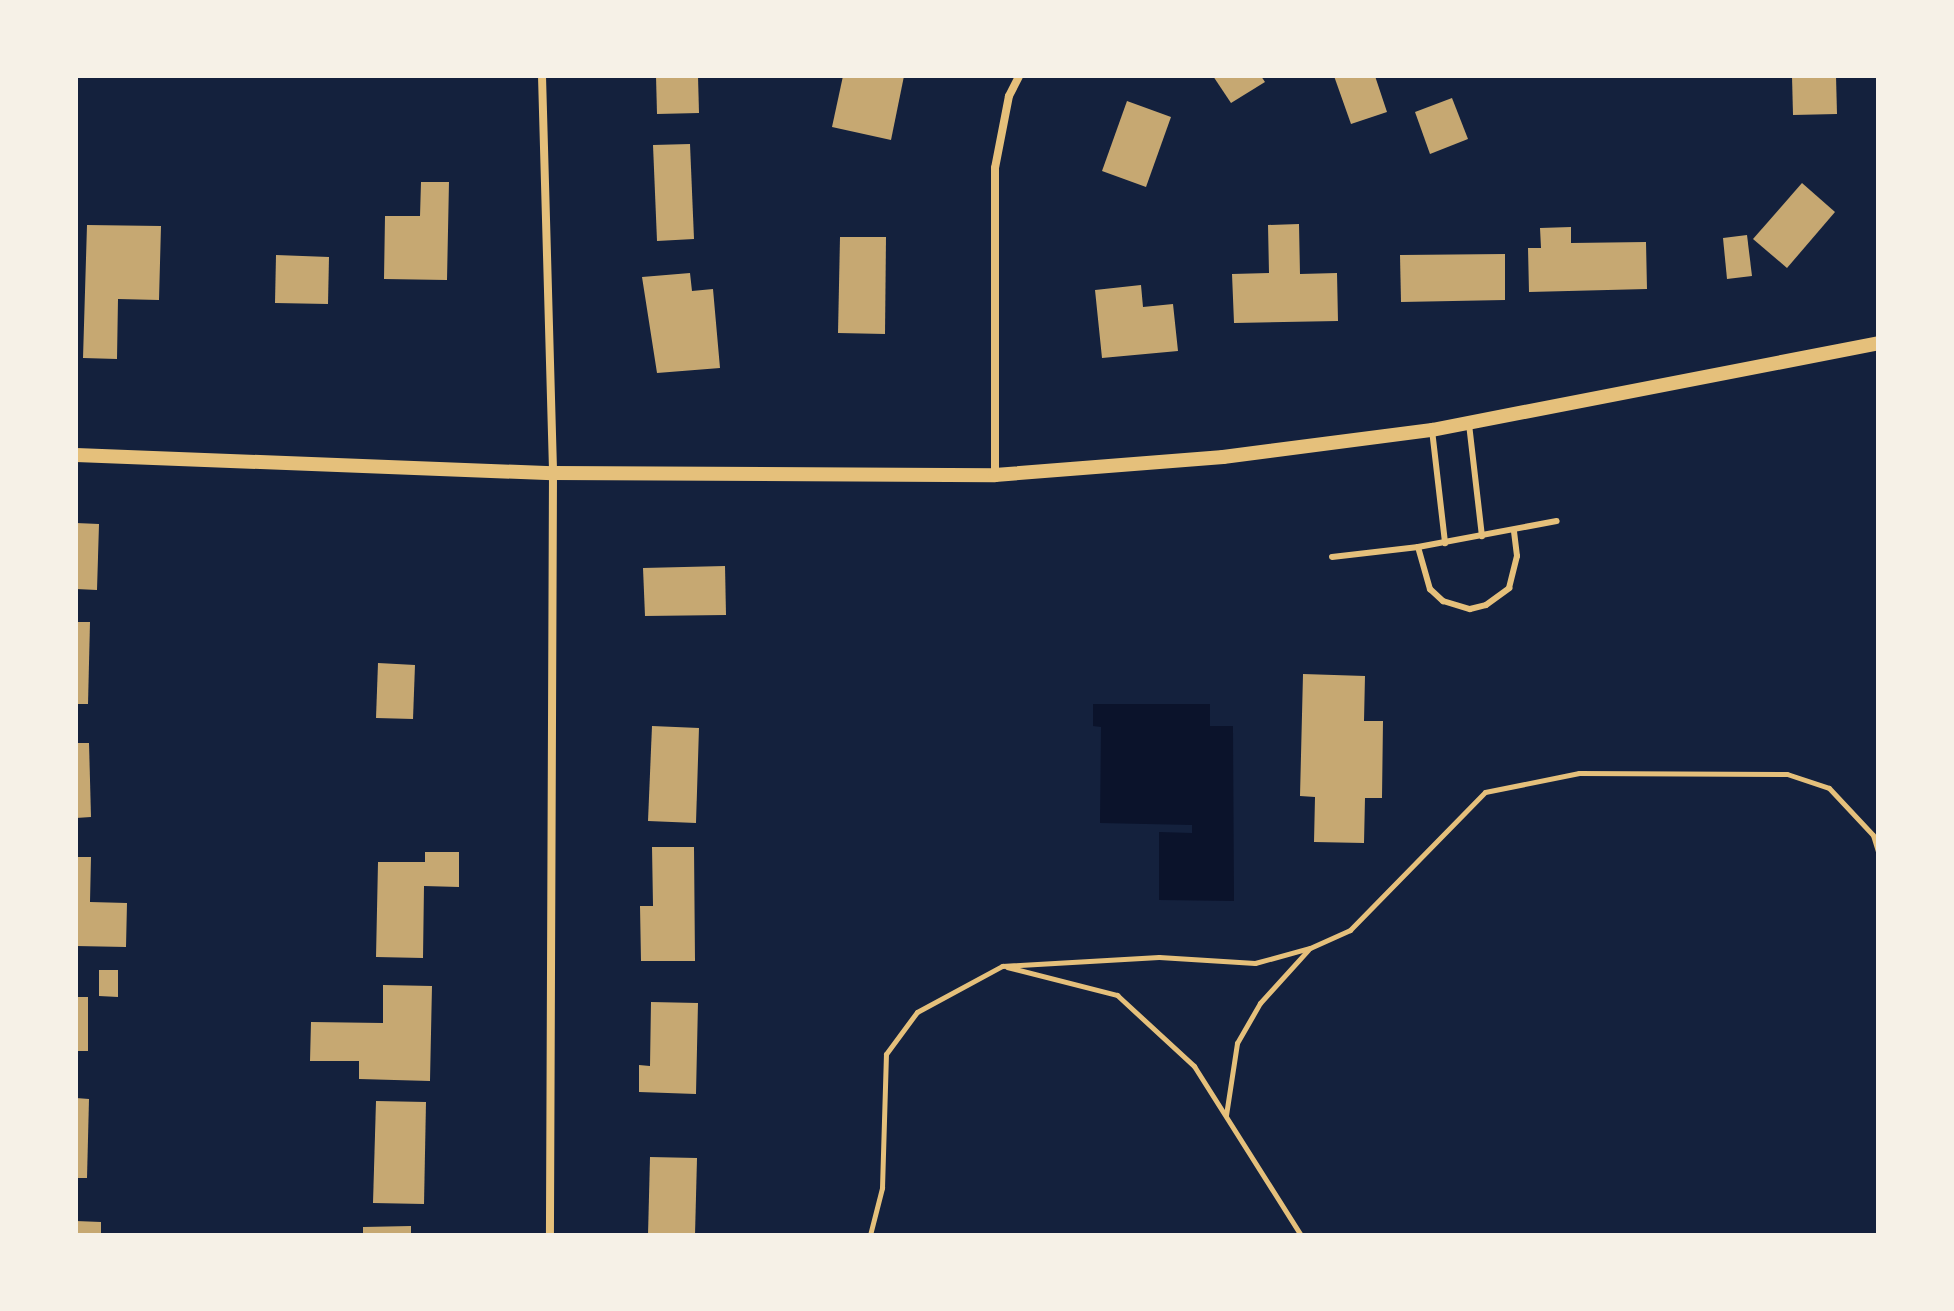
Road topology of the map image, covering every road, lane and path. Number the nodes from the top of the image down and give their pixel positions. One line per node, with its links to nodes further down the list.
1 (542, 76): 7 (street)
2 (1019, 76): 8 (street)
3 (1878, 343): 4 (street)
4 (1469, 423): 5 (street); 11 (lane)
5 (1432, 430): 8 (street); 12 (lane)
6 (76, 455): 7 (street)
7 (553, 473): 8 (street); 19 (street)
8 (995, 475)
9 (1557, 521): 10 (lane)
10 (1514, 531): 11 (lane); 13 (lane)
11 (1482, 536): 12 (lane)
12 (1445, 543): 13 (lane)
13 (1418, 547): 14 (lane)
14 (1332, 557)
15 (1878, 851): 16 (path)
16 (1310, 948): 17 (path); 18 (path)
17 (1002, 966): 18 (path); 20 (path)
18 (1226, 1116): 21 (path)
19 (550, 1235)
20 (870, 1235)
21 (1301, 1235)

